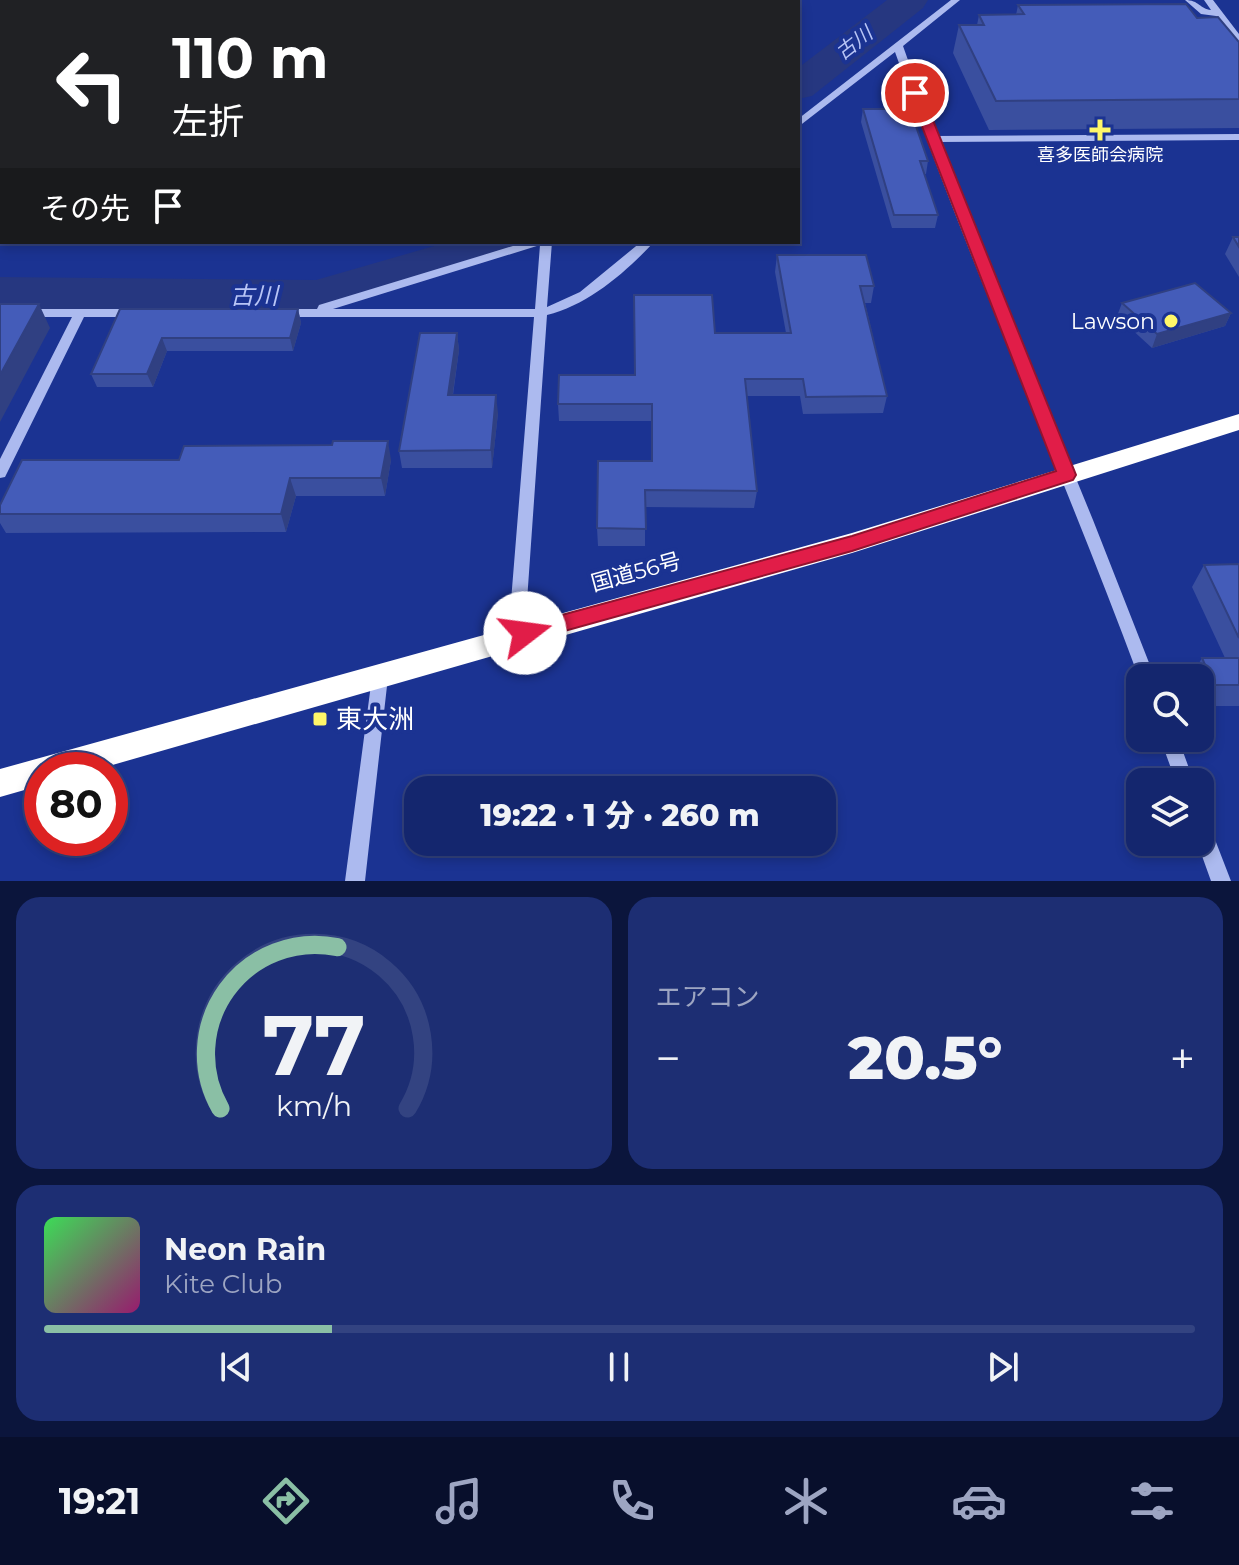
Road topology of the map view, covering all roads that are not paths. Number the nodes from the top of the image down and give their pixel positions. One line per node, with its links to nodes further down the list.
1 (956, 0): 6 (street)
2 (1189, 0): 4 (street)
3 (1208, 0): 4 (street)
4 (1218, 14): 5 (street)
5 (1239, 40)
6 (898, 46): 7 (street); 9 (street)
7 (800, 122)
8 (1239, 137): 9 (street)
9 (933, 139): 21 (street)
10 (531, 244): 17 (street)
11 (546, 244): 18 (street)
12 (646, 244): 18 (street)
13 (0, 313): 14 (street)
14 (80, 313): 15 (street); 20 (street)
15 (155, 313)
16 (261, 313): 17 (street)
17 (307, 313): 18 (street)
18 (541, 313): 22 (street)
19 (1239, 422): 21 (highway, 国道56号)
20 (0, 473)
21 (1067, 475): 22 (highway, 国道56号); 23 (street)
22 (525, 633): 24 (highway, 国道56号)
23 (1142, 664)
24 (380, 677): 25 (highway, 国道56号); 29 (street)
25 (112, 752)
26 (24, 776): 27 (highway, 国道56号)
27 (0, 783)
28 (1212, 856): 30 (street)
29 (355, 881)
30 (1221, 881)

